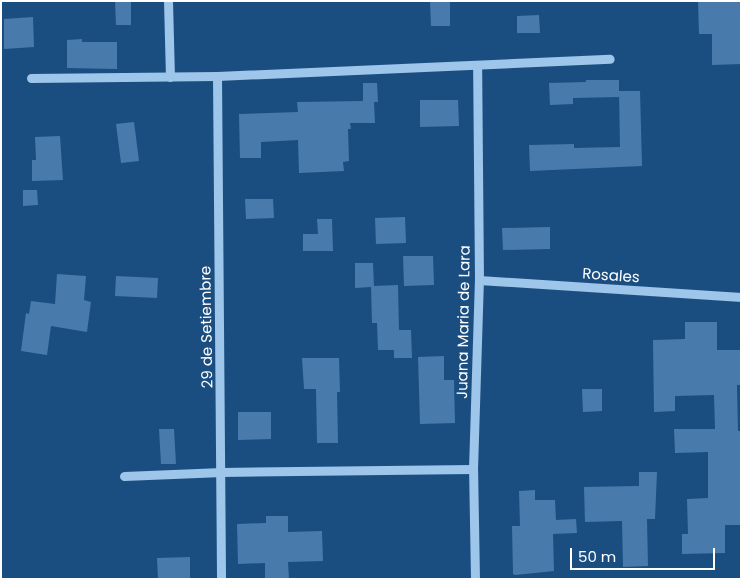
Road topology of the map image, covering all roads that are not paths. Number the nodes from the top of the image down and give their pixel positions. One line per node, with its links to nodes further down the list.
1 (168, 1): 5 (street)
2 (610, 59): 3 (street)
3 (477, 65): 4 (street); 7 (street, Juana Maria de Lara)
4 (217, 76): 5 (street); 10 (street, 29 de Setiembre)
5 (170, 77): 6 (street)
6 (31, 78)
7 (479, 280): 8 (street, Rosales); 9 (street, Juana Maria de Lara)
8 (741, 297)
9 (473, 469): 10 (street); 13 (street, Juana Maria de Lara)
10 (222, 472): 11 (street); 12 (street, 29 de Setiembre)
11 (124, 476)
12 (221, 579)
13 (475, 579)

